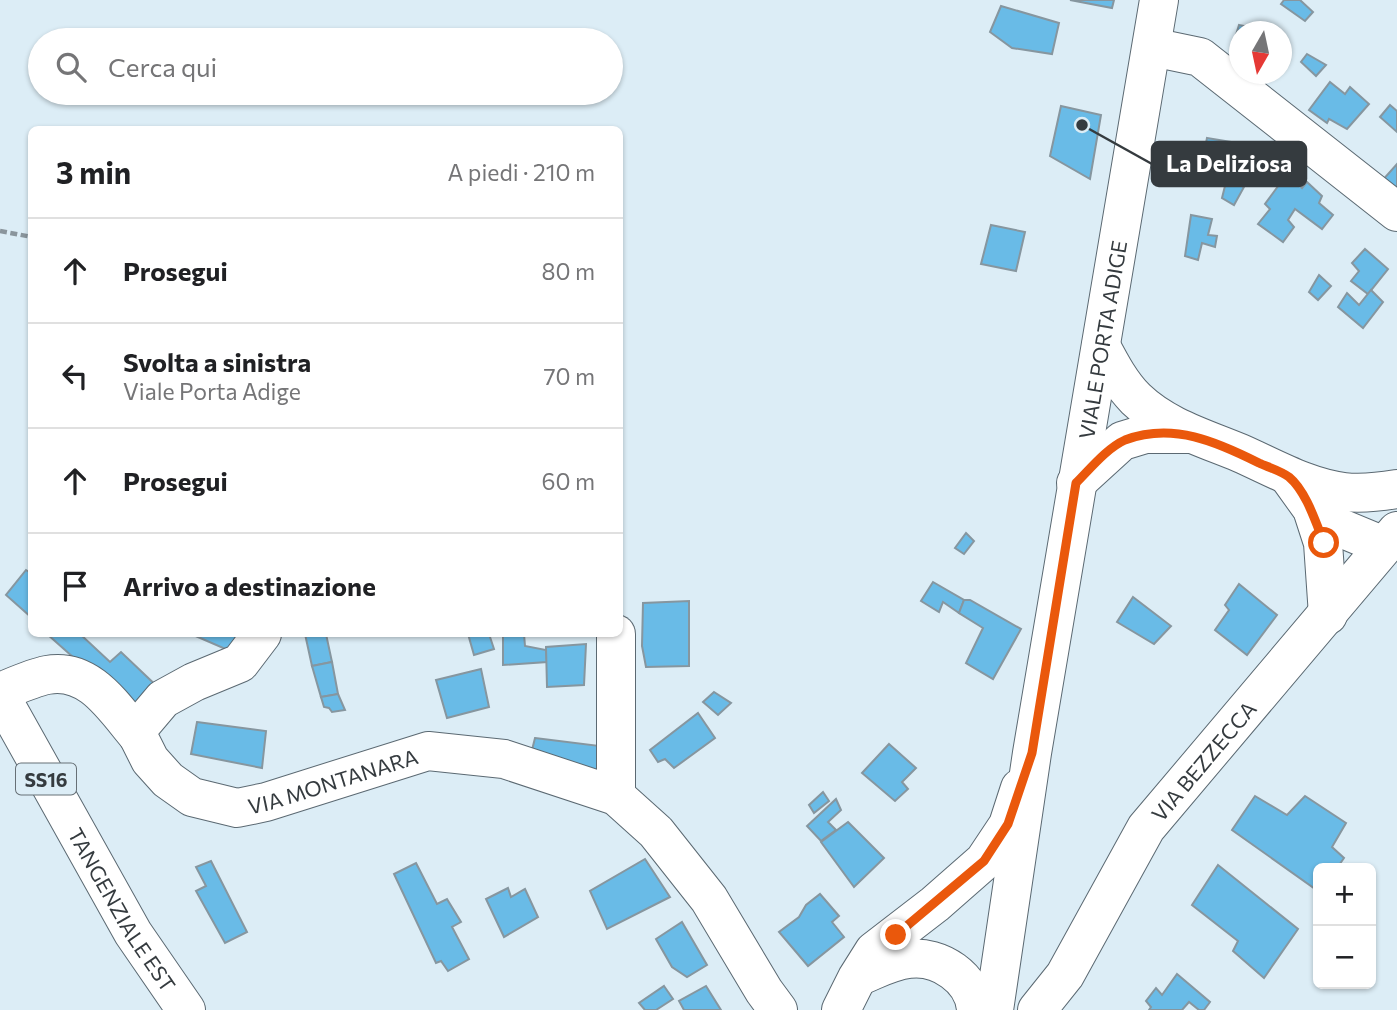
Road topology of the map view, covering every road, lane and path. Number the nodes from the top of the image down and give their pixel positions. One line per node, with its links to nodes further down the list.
1 (1159, 0): 2 (street, VIALE PORTA ADIGE)
2 (1152, 47): 3 (street); 6 (street, VIALE PORTA ADIGE)
3 (1397, 212)
4 (0, 231): 5 (path)
5 (28, 236)
6 (1101, 346): 7 (street); 8 (street, VIALE PORTA ADIGE)
7 (1190, 434): 8 (street); 10 (street)
8 (1076, 483): 17 (street, VIALE PORTA ADIGE)
9 (1397, 489): 10 (street)
10 (1326, 500): 11 (street); 12 (street)
11 (1391, 538): 12 (street, VIA BEZZECCA)
12 (1328, 615): 20 (street, VIA BEZZECCA)
13 (260, 637): 16 (street)
14 (616, 637): 18 (street)
15 (0, 693): 16 (street, VIA MONTANARA); 21 (street, TANGENZIALE EST / SS16)
16 (138, 736): 18 (street, VIA MONTANARA)
17 (1032, 753): 19 (street); 24 (street, VIALE PORTA ADIGE)
18 (616, 796): 22 (street, VIA MONTANARA)
19 (849, 994): 23 (street)
20 (1054, 1004)
21 (186, 1010)
22 (778, 1010)
23 (976, 1010)
24 (994, 1010)

